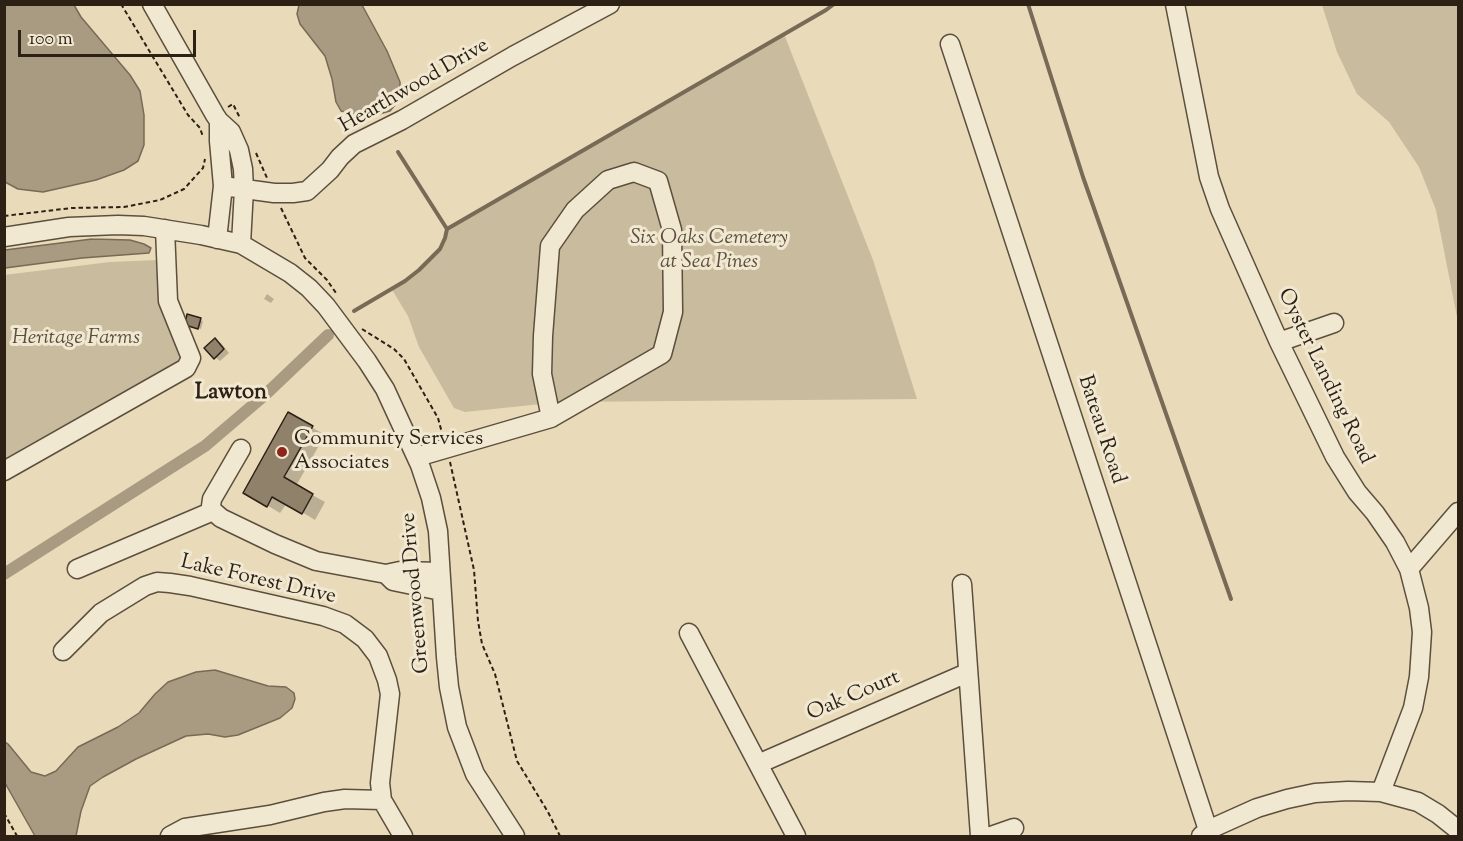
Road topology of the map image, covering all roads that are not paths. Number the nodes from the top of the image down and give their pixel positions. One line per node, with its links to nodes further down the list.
1 (152, 4): 5 (street)
2 (610, 4): 7 (street, Hearthwood Drive)
3 (1175, 4): 13 (street, Oyster Landing Road)
4 (950, 44): 33 (street, Bateau Road)
5 (219, 121): 6 (street); 7 (street)
6 (223, 186): 7 (street, Hearthwood Drive); 10 (street)
7 (244, 189): 11 (street)
8 (165, 229): 9 (street, Greenwood Drive); 10 (street, Greenwood Drive); 17 (street)
9 (4, 237)
10 (217, 239): 11 (street, Greenwood Drive)
11 (241, 244): 16 (street, Greenwood Drive)
12 (1334, 323): 13 (street)
13 (1279, 342): 21 (street, Oyster Landing Road)
14 (551, 418): 14 (street); 16 (street)
15 (241, 449): 18 (street)
16 (417, 457): 22 (street, Greenwood Drive)
17 (4, 471)
18 (213, 511): 20 (street); 22 (street)
19 (1458, 512): 21 (street)
20 (77, 569)
21 (1409, 569): 28 (street, Oyster Landing Road)
22 (441, 581): 36 (street, Greenwood Drive)
23 (962, 585): 26 (street)
24 (689, 633): 27 (street)
25 (63, 651): 29 (street, Lake Forest Drive)
26 (967, 673): 27 (street, Oak Court); 38 (street)
27 (758, 764): 37 (street)
28 (1381, 792): 32 (street); 33 (street)
29 (382, 800): 30 (street); 35 (street, Lake Forest Drive)
30 (226, 828): 34 (street)
31 (1014, 828): 39 (street)
32 (1458, 830)
33 (1204, 833)
34 (170, 837)
35 (403, 837)
36 (515, 837)
37 (796, 837)
38 (980, 837)
39 (991, 837)

